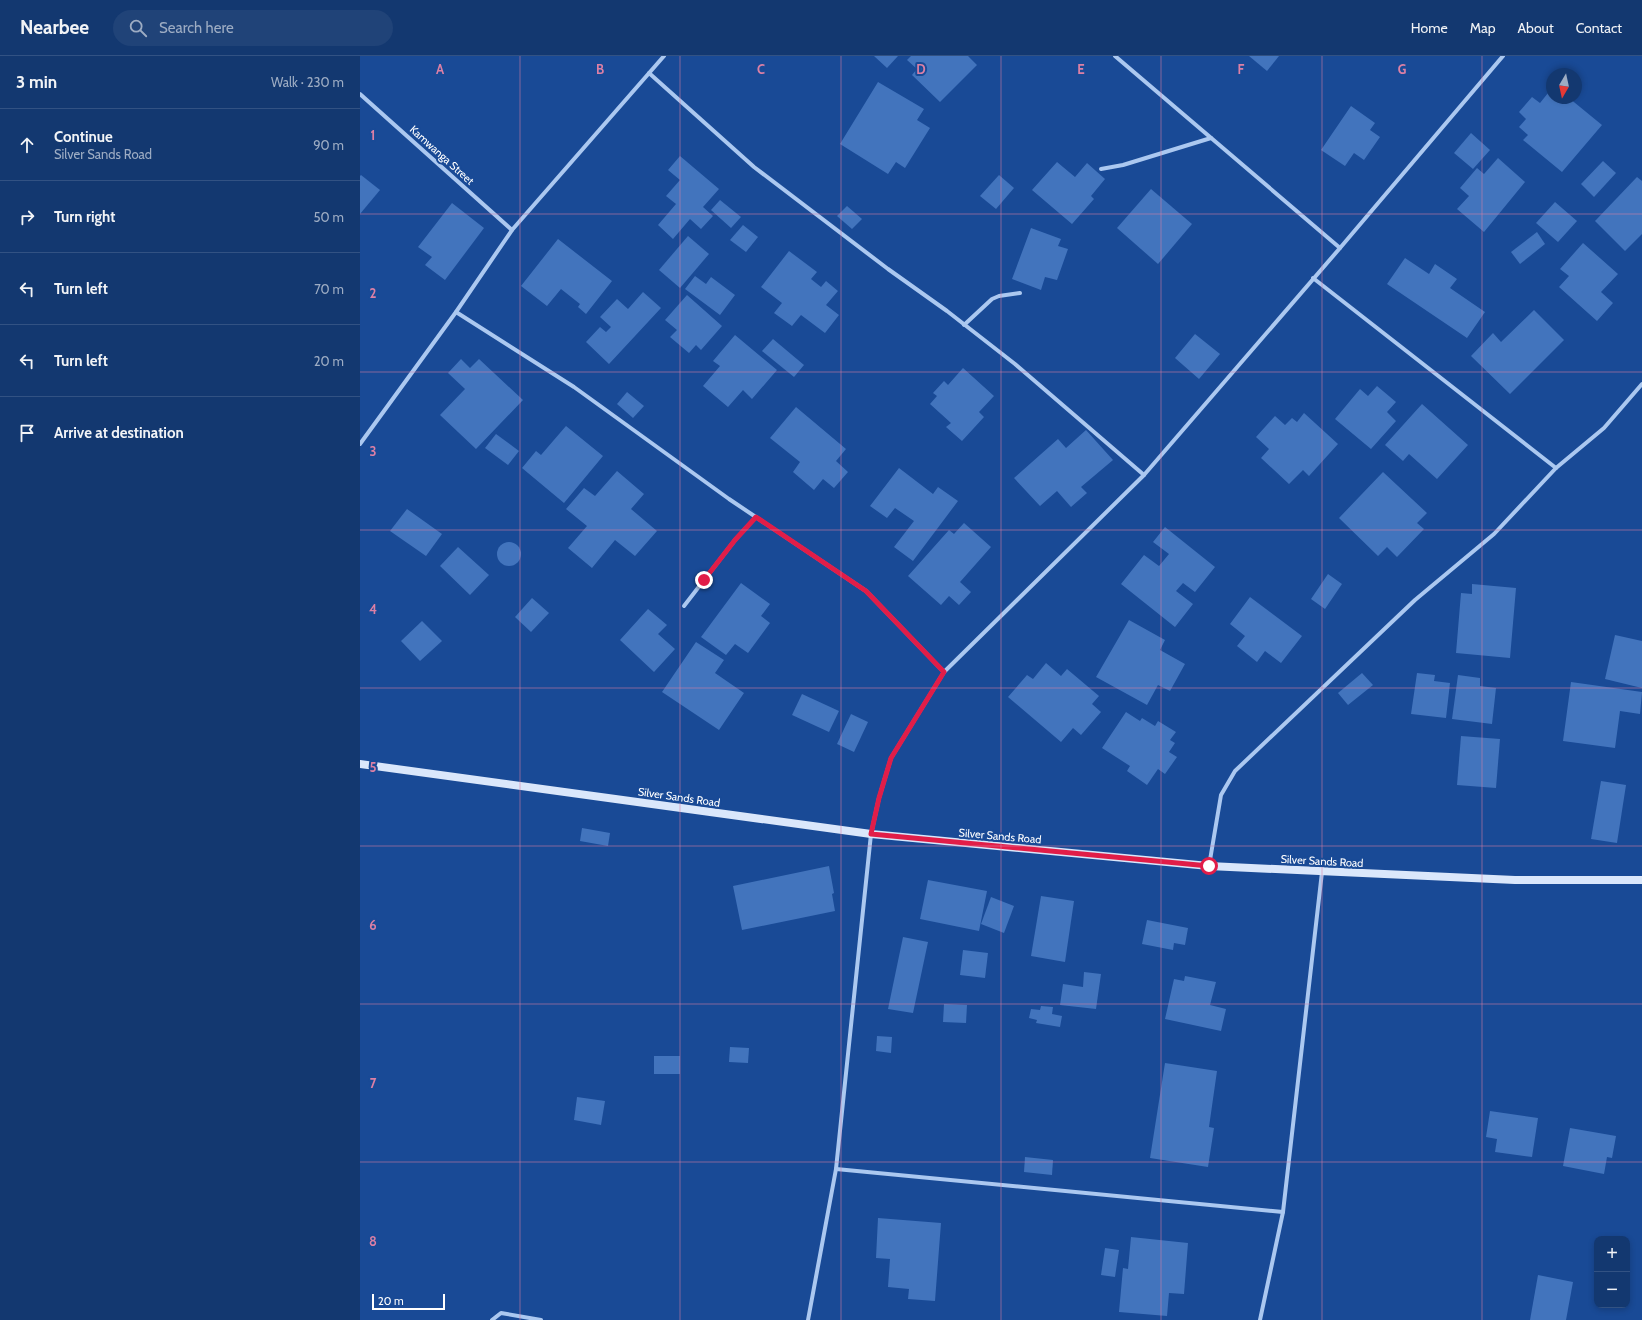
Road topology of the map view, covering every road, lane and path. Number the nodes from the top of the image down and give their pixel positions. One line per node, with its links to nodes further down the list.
1 (664, 56): 4 (street)
2 (1115, 56): 6 (street)
3 (1503, 56): 9 (street)
4 (648, 73): 8 (street); 13 (street)
5 (360, 94): 8 (street, Kamwanga Street)
6 (1211, 138): 7 (street); 9 (street)
7 (1101, 168)
8 (512, 230): 12 (street)
9 (1340, 248): 10 (street)
10 (1313, 278): 16 (street); 17 (street)
11 (1020, 293): 13 (street)
12 (456, 312): 15 (street); 18 (street)
13 (964, 325): 17 (street)
14 (1642, 384): 16 (street)
15 (360, 444)
16 (1556, 468): 23 (street)
17 (1144, 475): 20 (street)
18 (756, 517): 19 (street); 20 (street)
19 (684, 606)
20 (944, 672): 22 (street)
21 (360, 764): 22 (street, Silver Sands Road)
22 (871, 834): 23 (street, Silver Sands Road); 26 (street)
23 (1209, 866): 24 (street, Silver Sands Road)
24 (1322, 872): 25 (street, Silver Sands Road); 27 (street)
25 (1642, 880)
26 (836, 1169): 27 (street); 30 (street)
27 (1283, 1212): 31 (street)
28 (492, 1320): 29 (street)
29 (541, 1320)
30 (808, 1320)
31 (1260, 1320)

